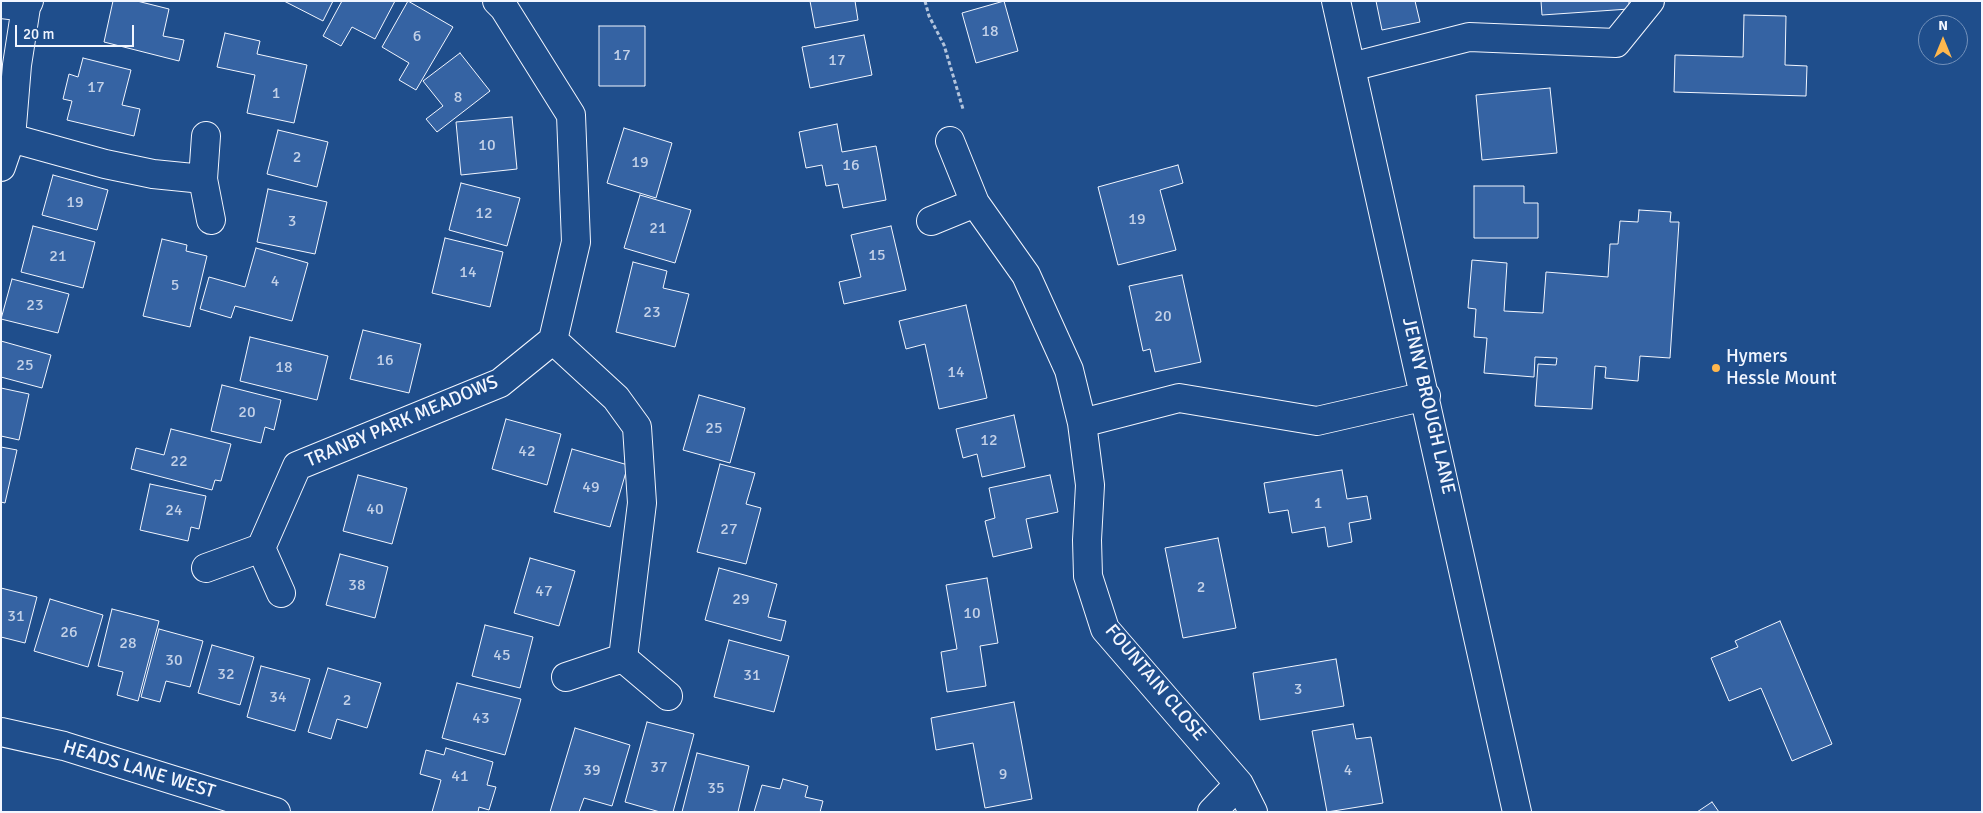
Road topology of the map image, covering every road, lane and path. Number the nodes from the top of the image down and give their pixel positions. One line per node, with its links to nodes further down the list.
1 (497, 1): 15 (street)
2 (925, 1): 9 (path)
3 (1336, 1): 6 (street, JENNY BROUGH LANE)
4 (1650, 1): 6 (street)
5 (19, 4): 8 (street)
6 (1351, 67): 16 (street, JENNY BROUGH LANE)
7 (206, 136): 11 (street)
8 (11, 138): 10 (street); 11 (street)
9 (950, 141): 12 (street, FOUNTAIN CLOSE)
10 (1, 167)
11 (203, 179): 13 (street)
12 (976, 203): 14 (street); 17 (street, FOUNTAIN CLOSE)
13 (211, 220)
14 (931, 220)
15 (553, 340): 18 (street, TRANBY PARK MEADOWS); 21 (street)
16 (1426, 396): 17 (street); 29 (street, JENNY BROUGH LANE)
17 (1082, 423): 25 (street, FOUNTAIN CLOSE)
18 (261, 548): 19 (street); 20 (street)
19 (206, 568)
20 (281, 592)
21 (623, 658): 22 (street); 23 (street)
22 (566, 677)
23 (668, 696)
24 (1, 732): 26 (street, HEADS LANE WEST)
25 (1239, 784): 27 (street); 28 (street, FOUNTAIN CLOSE)
26 (276, 812)
27 (1212, 812)
28 (1254, 812)
29 (1517, 812)

